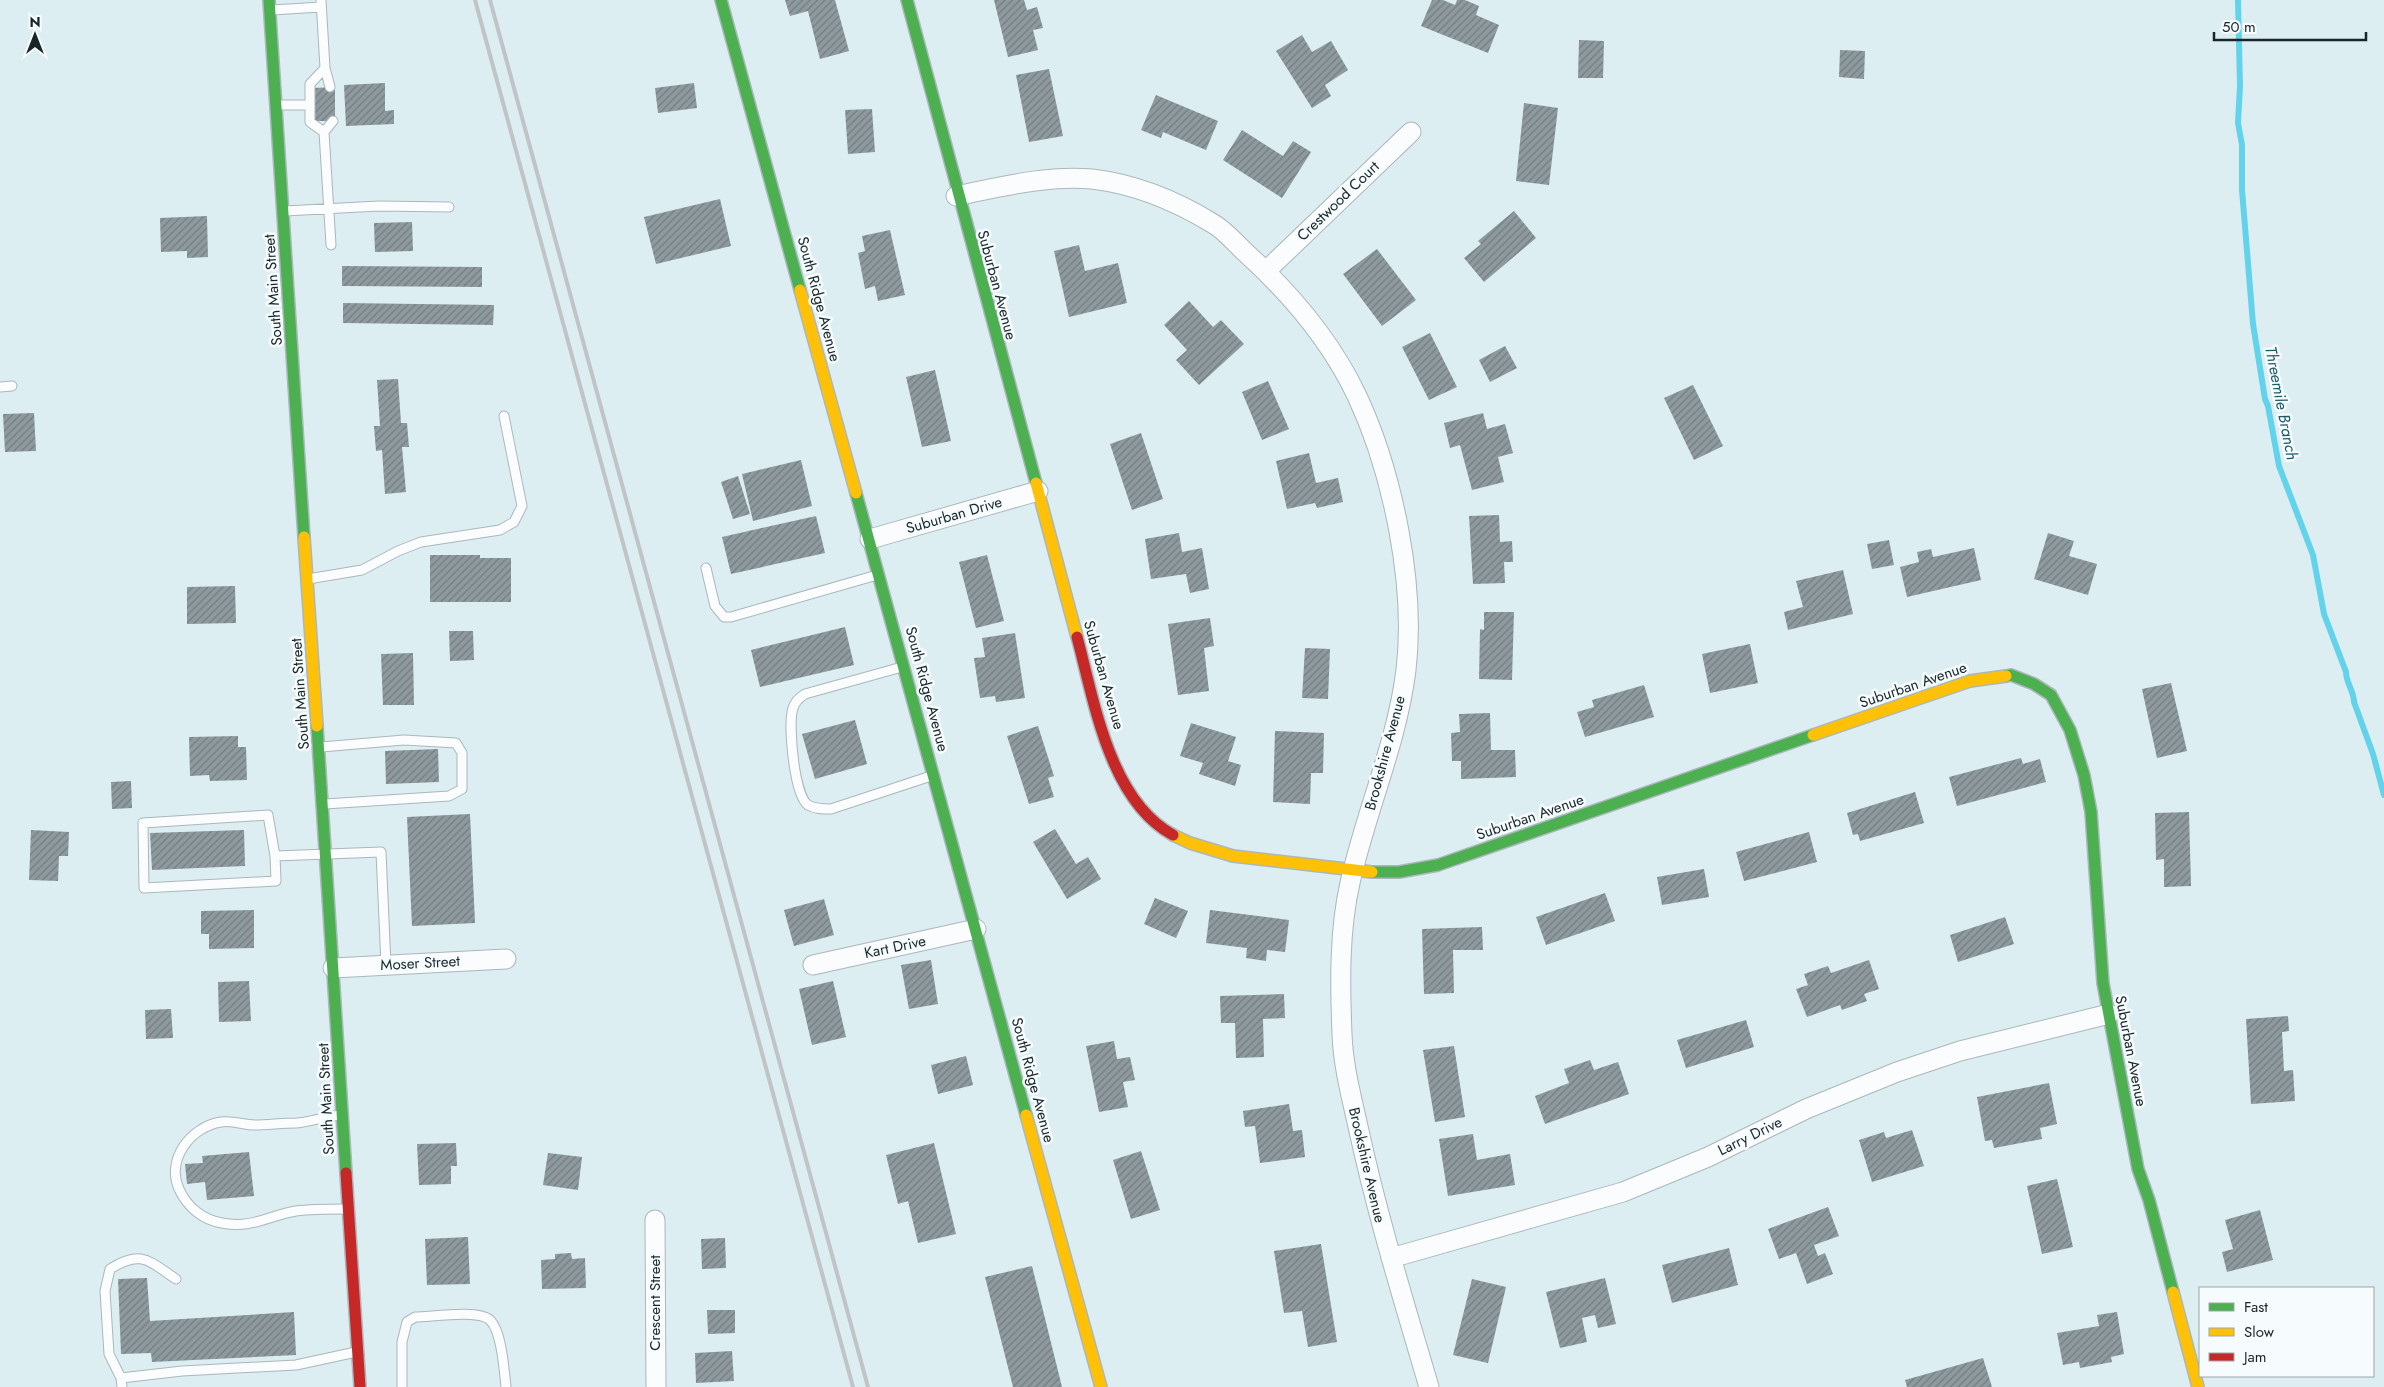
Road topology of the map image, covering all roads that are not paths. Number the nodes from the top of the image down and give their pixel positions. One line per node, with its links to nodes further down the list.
1 (721, 0): 22 (street, South Ridge Avenue)
2 (907, 0): 12 (street, Suburban Avenue)
3 (321, 4): 4 (lane); 5 (lane)
4 (269, 5): 7 (street, South Main Street)
5 (325, 68): 6 (lane); 8 (lane)
6 (330, 87)
7 (276, 105): 8 (lane); 15 (street, South Main Street)
8 (310, 105): 10 (lane)
9 (333, 121): 10 (lane)
10 (324, 132): 14 (lane)
11 (1411, 132): 17 (street, Crestwood Court)
12 (956, 196): 17 (street, Brookshire Avenue); 21 (street, Suburban Avenue)
13 (449, 207): 14 (lane)
14 (329, 209): 15 (lane); 16 (lane)
15 (282, 211): 25 (street, South Main Street)
16 (331, 245)
17 (1266, 271): 32 (street, Brookshire Avenue)
18 (12, 386): 19 (lane)
19 (0, 387)
20 (504, 416): 25 (lane)
21 (1038, 490): 22 (street, Suburban Drive); 32 (street, Suburban Avenue)
22 (870, 539): 24 (street, South Ridge Avenue)
23 (706, 568): 24 (lane)
24 (880, 574): 26 (street, South Ridge Avenue)
25 (308, 579): 27 (street, South Main Street)
26 (905, 667): 28 (street, South Ridge Avenue); 28 (lane)
27 (318, 747): 29 (street, South Main Street); 29 (lane)
28 (934, 775): 33 (street, South Ridge Avenue)
29 (322, 804): 30 (street, South Main Street)
30 (325, 854): 31 (lane); 35 (lane); 37 (street, South Main Street)
31 (275, 856): 31 (lane)
32 (1353, 868): 38 (street, Suburban Avenue); 42 (street, Brookshire Avenue)
33 (976, 929): 36 (street, Kart Drive); 50 (street, South Ridge Avenue)
34 (506, 959): 35 (street, Moser Street)
35 (386, 965): 37 (street, Moser Street)
36 (813, 965)
37 (333, 968): 39 (street, South Main Street)
38 (2109, 1014): 42 (street, Larry Drive); 52 (street, Suburban Avenue)
39 (342, 1115): 40 (street, South Main Street); 40 (lane)
40 (348, 1208): 44 (street, South Main Street)
41 (655, 1220): 49 (street, Crescent Street)
42 (1391, 1258): 51 (street, Brookshire Avenue)
43 (176, 1278): 45 (lane)
44 (358, 1352): 45 (lane); 46 (street, South Main Street)
45 (121, 1383)
46 (360, 1387)
47 (402, 1387): 48 (lane)
48 (506, 1387)
49 (656, 1387)
50 (1101, 1387)
51 (1430, 1387)
52 (2198, 1387)

